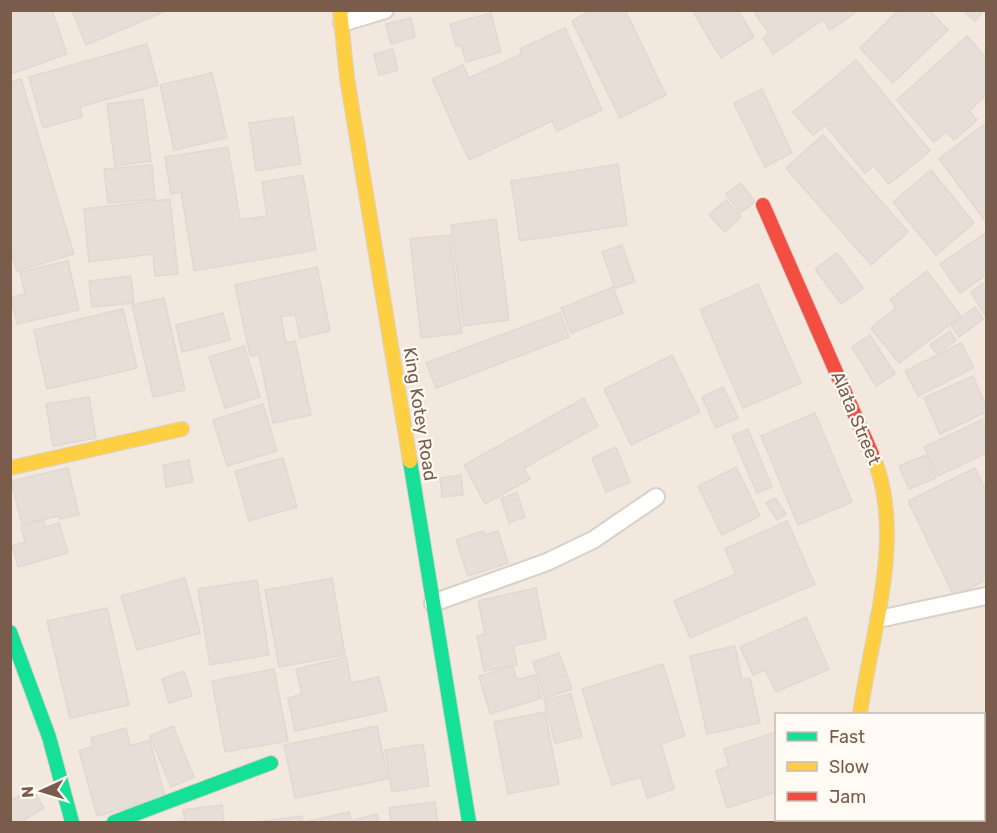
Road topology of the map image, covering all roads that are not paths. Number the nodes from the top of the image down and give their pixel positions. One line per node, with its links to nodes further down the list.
1 (385, 10): 2 (lane)
2 (341, 16): 8 (street, King Kotey Road)
3 (763, 205): 9 (street, Alata Street)
4 (182, 429): 5 (street)
5 (10, 468)
6 (656, 497): 8 (lane)
7 (987, 596): 9 (lane)
8 (433, 603): 15 (street, King Kotey Road)
9 (879, 619): 11 (street, Alata Street)
10 (10, 632): 13 (street)
11 (860, 713)
12 (271, 763): 14 (street)
13 (72, 822)
14 (114, 822)
15 (469, 822)

